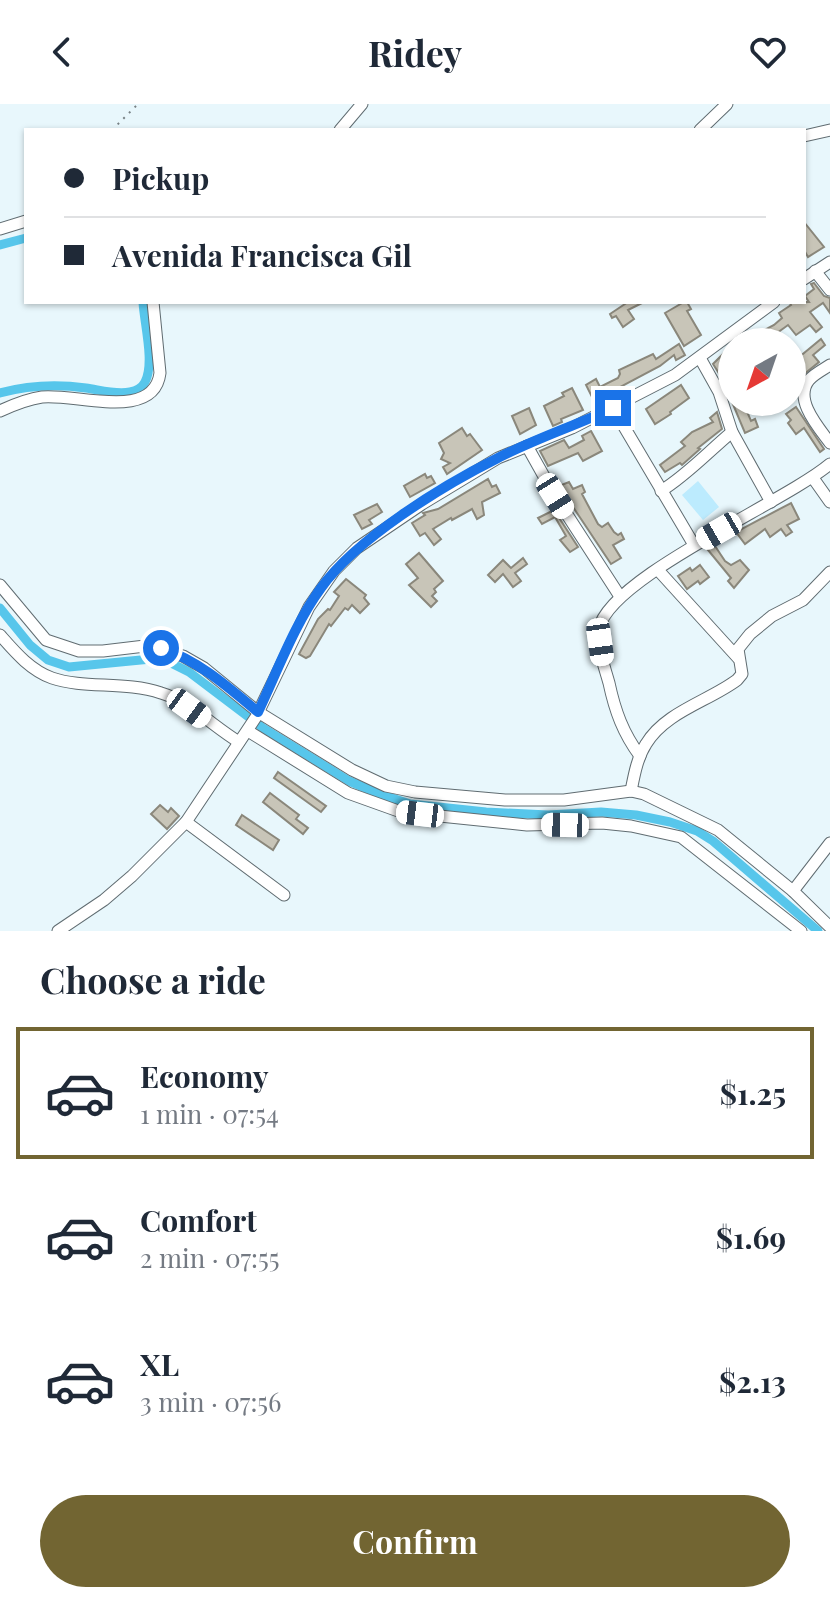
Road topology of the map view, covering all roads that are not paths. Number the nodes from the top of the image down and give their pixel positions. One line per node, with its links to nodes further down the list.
1 (362, 104): 3 (street)
2 (727, 104): 4 (street)
3 (342, 128)
4 (702, 128)
5 (830, 130): 6 (street)
6 (806, 136)
7 (24, 222): 8 (street)
8 (0, 229)
9 (830, 262): 10 (street)
10 (815, 271): 11 (street); 12 (street)
11 (806, 278)
12 (830, 290)
13 (153, 304): 18 (street)
14 (771, 304): 15 (street)
15 (700, 358): 17 (street); 19 (street)
16 (830, 365): 20 (street)
17 (613, 408): 21 (street); 24 (street)
18 (0, 411)
19 (732, 432): 24 (street); 25 (street)
20 (830, 443)
21 (527, 446): 31 (street); 34 (street)
22 (830, 464): 23 (street)
23 (813, 478): 25 (street); 26 (street)
24 (661, 491): 27 (street)
25 (771, 502): 27 (street)
26 (830, 502)
27 (694, 545): 28 (street)
28 (658, 570): 31 (street); 33 (street)
29 (830, 572): 33 (street)
30 (0, 585): 34 (street)
31 (619, 595): 36 (street)
32 (0, 635): 35 (street)
33 (738, 658): 36 (street)
34 (253, 722): 35 (street); 37 (street); 44 (street)
35 (239, 742): 38 (street)
36 (640, 756): 37 (street)
37 (631, 791): 40 (street)
38 (186, 822): 41 (street); 43 (street)
39 (830, 843): 40 (street)
40 (793, 891): 42 (street)
41 (284, 895)
42 (830, 927)
43 (58, 931)
44 (801, 931)

